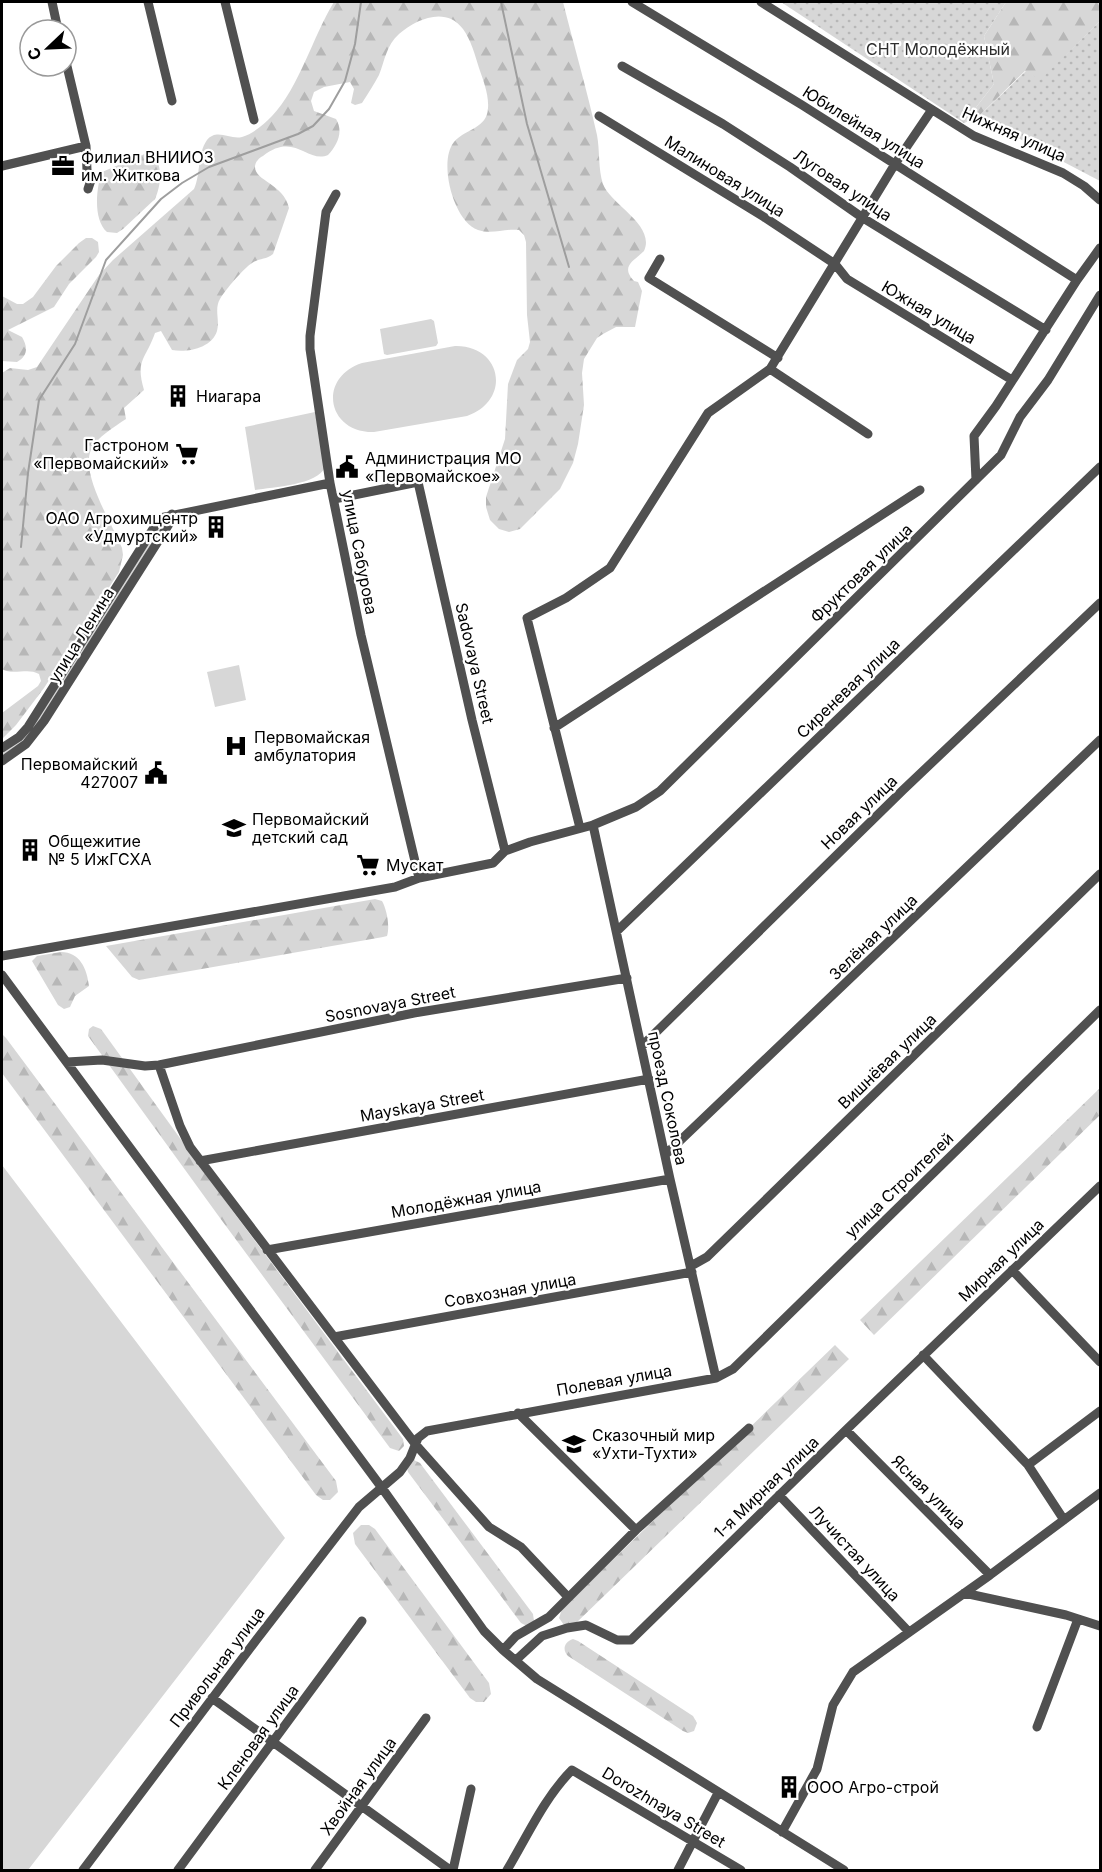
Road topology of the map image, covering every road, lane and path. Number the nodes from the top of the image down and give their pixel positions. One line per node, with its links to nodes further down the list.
1 (52, 2): 6 (street)
2 (151, 2): 9 (street)
3 (225, 2): 12 (street)
4 (632, 2): 14 (street, Юбилейная улица)
5 (761, 2): 10 (street, Нижняя улица)
6 (55, 18)
7 (622, 66): 19 (street, Луговая улица)
8 (70, 78): 13 (street)
9 (172, 101)
10 (931, 111): 14 (street); 18 (street, Нижняя улица)
11 (599, 116): 22 (street, Малиновая улица)
12 (254, 120)
13 (86, 146): 15 (street); 16 (street)
14 (895, 165): 19 (street); 23 (street, Юбилейная улица)
15 (2, 166)
16 (88, 189)
17 (336, 194): 32 (street, улица Сабурова)
18 (1101, 200)
19 (863, 218): 22 (street); 25 (street, Луговая улица)
20 (1101, 248): 23 (street)
21 (660, 259): 26 (street)
22 (835, 264): 26 (street); 28 (street, Южная улица)
23 (1077, 280): 25 (street)
24 (1101, 294): 31 (street, Фруктовая улица)
25 (1046, 330): 28 (street)
26 (778, 358): 27 (street)
27 (770, 369): 29 (street); 37 (street)
28 (1012, 380): 31 (street)
29 (868, 434)
30 (1101, 467): 46 (street, Сиреневая улица)
31 (976, 480): 41 (street, Фруктовая улица)
32 (330, 483): 34 (street, улица Сабурова); 35 (street)
33 (920, 490): 37 (street, Фруктовая улица)
34 (334, 499): 43 (street, Sadovaya Street); 45 (street, улица Сабурова)
35 (172, 514): 39 (street, улица Ленина); 40 (street, улица Ленина)
36 (1101, 603): 51 (street, Новая улица)
37 (554, 728): 42 (street)
38 (1101, 740): 57 (street, Зелёная улица)
39 (2, 748)
40 (2, 760)
41 (593, 825): 42 (street, Фруктовая улица); 46 (street, проезд Соколова)
42 (580, 828): 43 (street, Фруктовая улица)
43 (505, 851): 45 (street, Фруктовая улица)
44 (1101, 874): 62 (street, Вишнёвая улица)
45 (419, 878): 47 (street, Фруктовая улица)
46 (617, 931): 49 (street, проезд Соколова)
47 (2, 956)
48 (2, 975): 52 (street)
49 (627, 978): 51 (street, проезд Соколова); 53 (street, Sosnovaya Street)
50 (1101, 1010): 67 (street, улица Строителей)
51 (642, 1046): 55 (street, проезд Соколова)
52 (67, 1062): 54 (street, Sosnovaya Street); 74 (street)
53 (159, 1065): 54 (street, Sosnovaya Street); 56 (street)
54 (145, 1066): 56 (street)
55 (649, 1079): 57 (street, проезд Соколова); 58 (street, Mayskaya Street)
56 (165, 1080): 58 (street)
57 (665, 1155): 59 (street, проезд Соколова)
58 (200, 1161): 61 (street)
59 (670, 1179): 61 (street, Молодёжная улица); 62 (street, проезд Соколова)
60 (1101, 1186): 63 (street, Мирная улица)
61 (267, 1250): 64 (street)
62 (692, 1269): 64 (street, Совхозная улица); 67 (street, проезд Соколова)
63 (1012, 1270): 65 (street, Мирная улица); 66 (street)
64 (334, 1337): 72 (street)
65 (923, 1355): 71 (street, 1-я Мирная улица); 73 (street)
66 (1101, 1362)
67 (716, 1377): 69 (street, Полевая улица)
68 (1101, 1411): 73 (street)
69 (518, 1413): 72 (street, Полевая улица); 78 (street)
70 (749, 1428): 78 (street)
71 (846, 1430): 76 (street, 1-я Мирная улица); 79 (street, Ясная улица)
72 (416, 1445): 74 (street, Привольная улица); 81 (street)
73 (1028, 1465): 77 (street)
74 (382, 1488): 86 (street); 88 (street, Привольная улица)
75 (1101, 1493): 77 (street)
76 (779, 1495): 85 (street, Лучистая улица); 87 (street, 1-я Мирная улица)
77 (1064, 1520): 79 (street)
78 (636, 1530): 81 (street)
79 (990, 1575): 80 (street)
80 (964, 1593): 82 (street); 85 (street)
81 (568, 1597): 86 (street)
82 (1078, 1619): 84 (street); 90 (street)
83 (362, 1621): 91 (street, Кленовая улица)
84 (1101, 1626)
85 (909, 1632): 95 (street)
86 (503, 1650): 87 (street)
87 (516, 1660): 93 (street)
88 (212, 1698): 91 (street); 97 (street, Привольная улица)
89 (426, 1718): 94 (street, Хвойная улица)
90 (1037, 1727)
91 (272, 1742): 94 (street); 98 (street, Кленовая улица)
92 (471, 1789): 100 (street)
93 (718, 1793): 95 (street); 96 (street)
94 (362, 1806): 99 (street, Хвойная улица); 100 (street)
95 (782, 1832): 104 (street)
96 (693, 1841): 101 (street, Dorozhnaya Street); 102 (street); 103 (street, Dorozhnaya Street)
97 (83, 1870)
98 (178, 1870)
99 (315, 1870)
100 (451, 1870)
101 (507, 1870)
102 (678, 1870)
103 (741, 1870)
104 (843, 1870)

